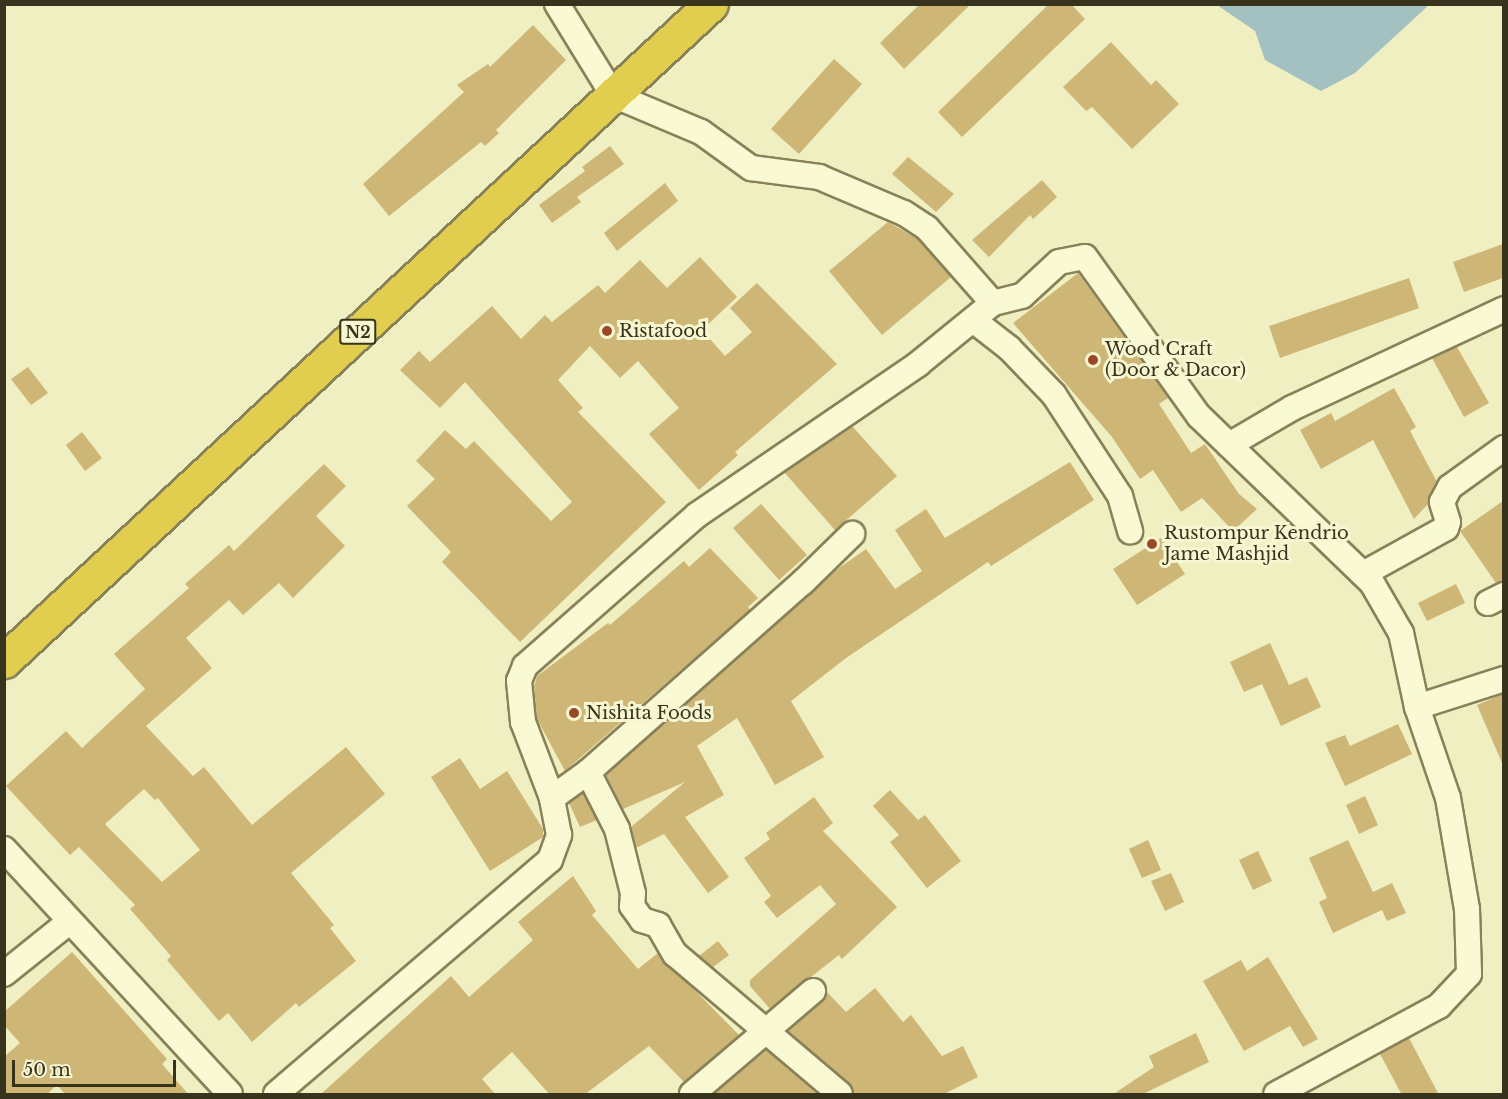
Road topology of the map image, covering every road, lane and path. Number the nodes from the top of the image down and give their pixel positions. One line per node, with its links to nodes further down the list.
1 (556, 4): 3 (street)
2 (711, 4): 3 (highway, N2)
3 (614, 95): 4 (street); 12 (highway, N2)
4 (993, 303): 6 (street); 7 (street)
5 (1503, 309): 7 (street)
6 (973, 320): 9 (street); 16 (street)
7 (1229, 445): 11 (street)
8 (1503, 448): 11 (street)
9 (1130, 532)
10 (852, 534): 15 (street)
11 (1364, 574): 14 (street)
12 (4, 661)
13 (1503, 679): 14 (street)
14 (1418, 707): 26 (street)
15 (588, 772): 16 (street); 21 (street)
16 (552, 798): 23 (street)
17 (4, 849): 18 (street)
18 (69, 921): 19 (street); 22 (street)
19 (4, 974)
20 (813, 991): 21 (street)
21 (766, 1029): 24 (street); 25 (street)
22 (230, 1095)
23 (276, 1095)
24 (692, 1095)
25 (840, 1095)
26 (1276, 1095)

